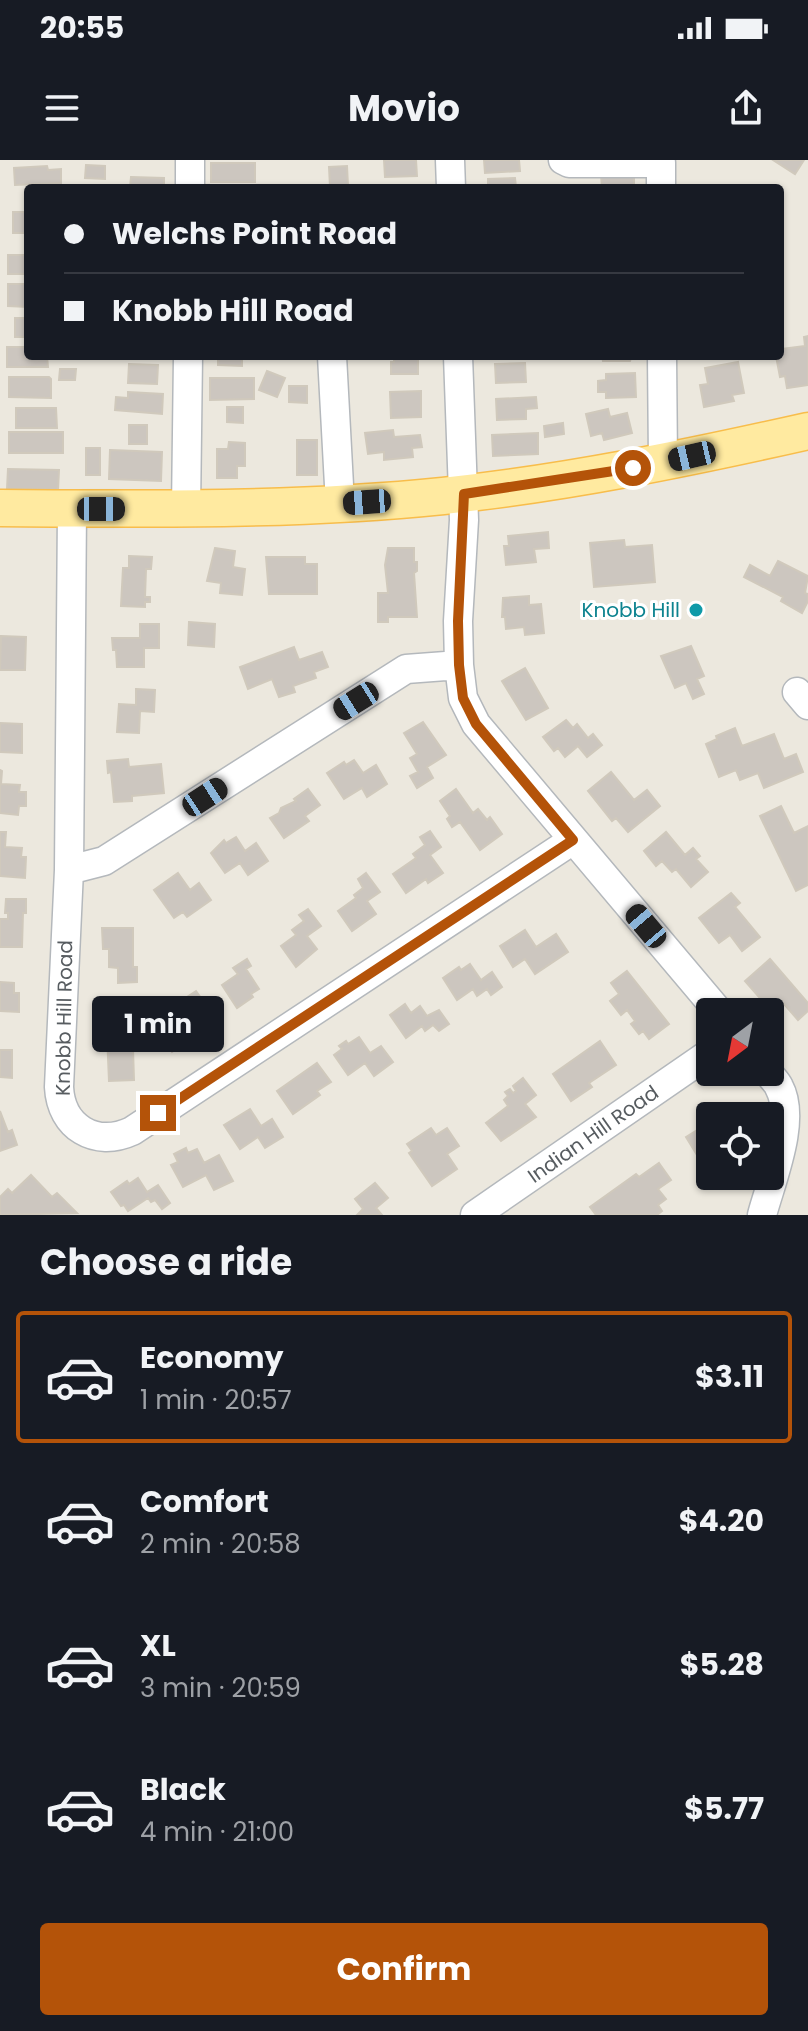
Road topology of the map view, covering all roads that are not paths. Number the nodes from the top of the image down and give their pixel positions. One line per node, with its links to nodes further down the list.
1 (190, 160): 4 (street)
2 (450, 160): 5 (street)
3 (563, 160): 6 (street)
4 (190, 184)
5 (451, 184)
6 (661, 184)
7 (188, 360): 17 (street)
8 (332, 360): 14 (street)
9 (458, 360): 13 (street)
10 (662, 360): 12 (street)
11 (808, 431): 12 (main road)
12 (663, 463): 13 (main road)
13 (464, 494): 14 (main road); 18 (street)
14 (340, 504): 17 (main road)
15 (0, 508): 16 (main road)
16 (72, 509): 17 (main road); 20 (street, Knobb Hill Road)
17 (186, 509)
18 (459, 665): 19 (street); 20 (street)
19 (573, 840): 20 (street, Knobb Hill Road); 21 (street)
20 (69, 870)
21 (707, 998)
22 (696, 1063): 24 (street, Indian Hill Road)
23 (779, 1086): 25 (street)
24 (475, 1215)
25 (762, 1215)

